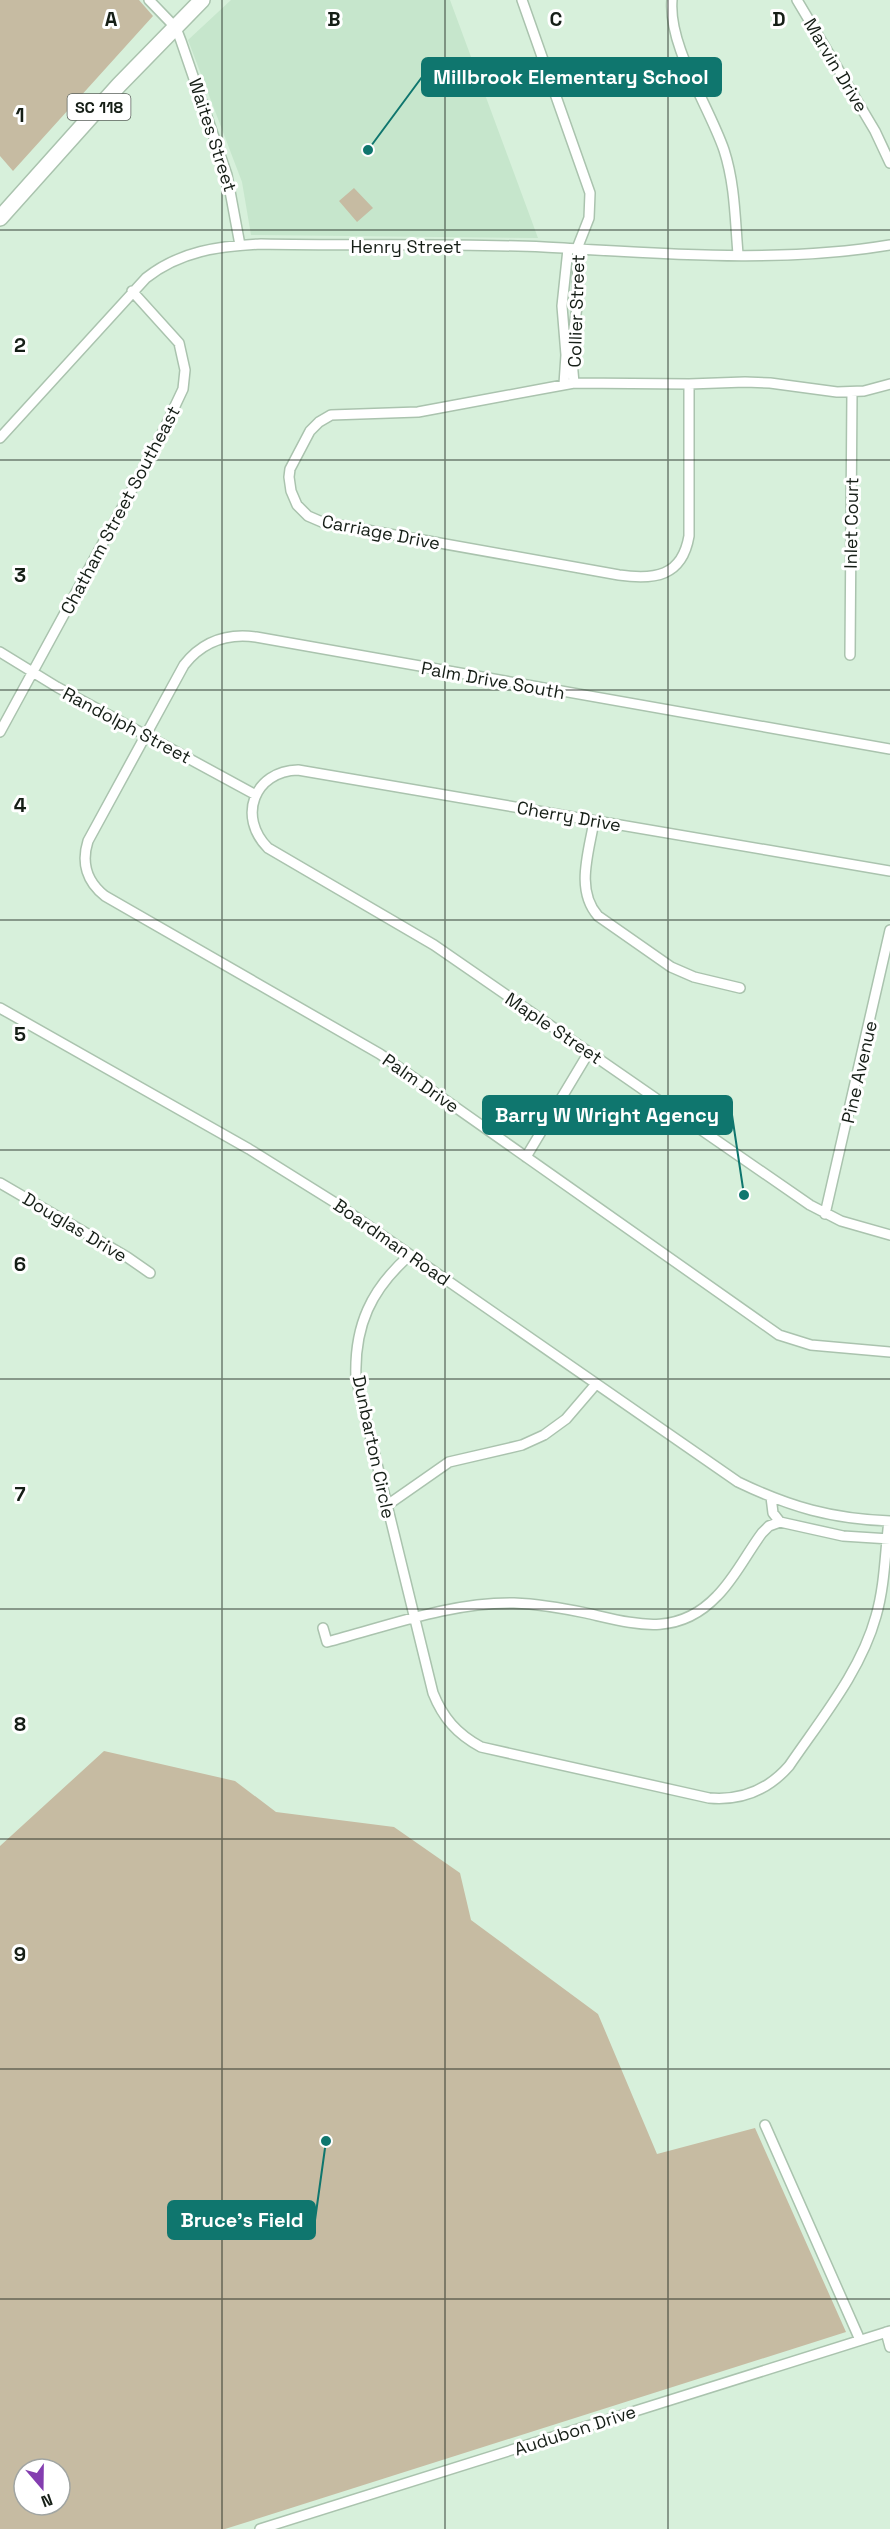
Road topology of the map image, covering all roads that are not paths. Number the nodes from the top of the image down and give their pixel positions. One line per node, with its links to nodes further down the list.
1 (149, 0): 6 (street)
2 (202, 0): 6 (main road, SC 118)
3 (522, 0): 12 (street, Collier Street)
4 (672, 0): 13 (street)
5 (797, 0): 7 (street, Marvin Drive)
6 (176, 28): 8 (main road, SC 118); 9 (street, Waites Street)
7 (890, 163)
8 (0, 218)
9 (240, 245): 11 (street, Henry Street); 14 (street, Henry Street)
10 (890, 245): 13 (street, Henry Street)
11 (568, 249): 12 (street, Henry Street); 15 (street, Collier Street)
12 (579, 249): 13 (street, Henry Street); 15 (street, Collier Street)
13 (738, 254)
14 (132, 291): 19 (street, Henry Street); 22 (street, Chatham Street Southeast)
15 (569, 384): 16 (street, Carriage Drive); 16 (street, Carriage Drive)
16 (688, 384): 18 (street, Carriage Drive)
17 (890, 384): 18 (street, Carriage Drive)
18 (852, 392): 21 (street, Inlet Court)
19 (0, 438)
20 (0, 652): 22 (street, Randolph Street)
21 (850, 655)
22 (32, 673): 23 (street, Chatham Street Southeast); 24 (street, Randolph Street)
23 (0, 732)
24 (147, 736): 25 (street, Palm Drive South); 26 (street, Randolph Street); 33 (street, Palm Drive)
25 (890, 748)
26 (256, 795): 27 (street, Cherry Drive); 32 (street, Maple Street)
27 (594, 821): 28 (street, Cherry Drive); 30 (street)
28 (890, 871)
29 (890, 930): 35 (street, Pine Avenue)
30 (740, 988)
31 (0, 1008): 37 (street, Boardman Road)
32 (590, 1052): 33 (street); 35 (street, Maple Street)
33 (525, 1157): 39 (street, Palm Drive)
34 (0, 1183): 38 (street, Douglas Drive)
35 (825, 1214): 36 (street, Maple Street)
36 (890, 1235)
37 (410, 1255): 40 (street, Boardman Road); 42 (street, Dunbarton Circle)
38 (150, 1273)
39 (890, 1352)
40 (596, 1384): 41 (street, Boardman Road); 42 (street)
41 (771, 1497): 43 (street, Boardman Road); 44 (street)
42 (386, 1506): 46 (street, Dunbarton Circle)
43 (889, 1521): 45 (street, Dunbarton Circle)
44 (780, 1522): 45 (street); 46 (street)
45 (888, 1540): 46 (street, Dunbarton Circle)
46 (414, 1618): 47 (street)
47 (323, 1628)
48 (765, 2125): 50 (street)
49 (888, 2331): 50 (street, Audubon Drive); 51 (street)
50 (860, 2340): 52 (street, Audubon Drive)
51 (890, 2347)
52 (260, 2529)

